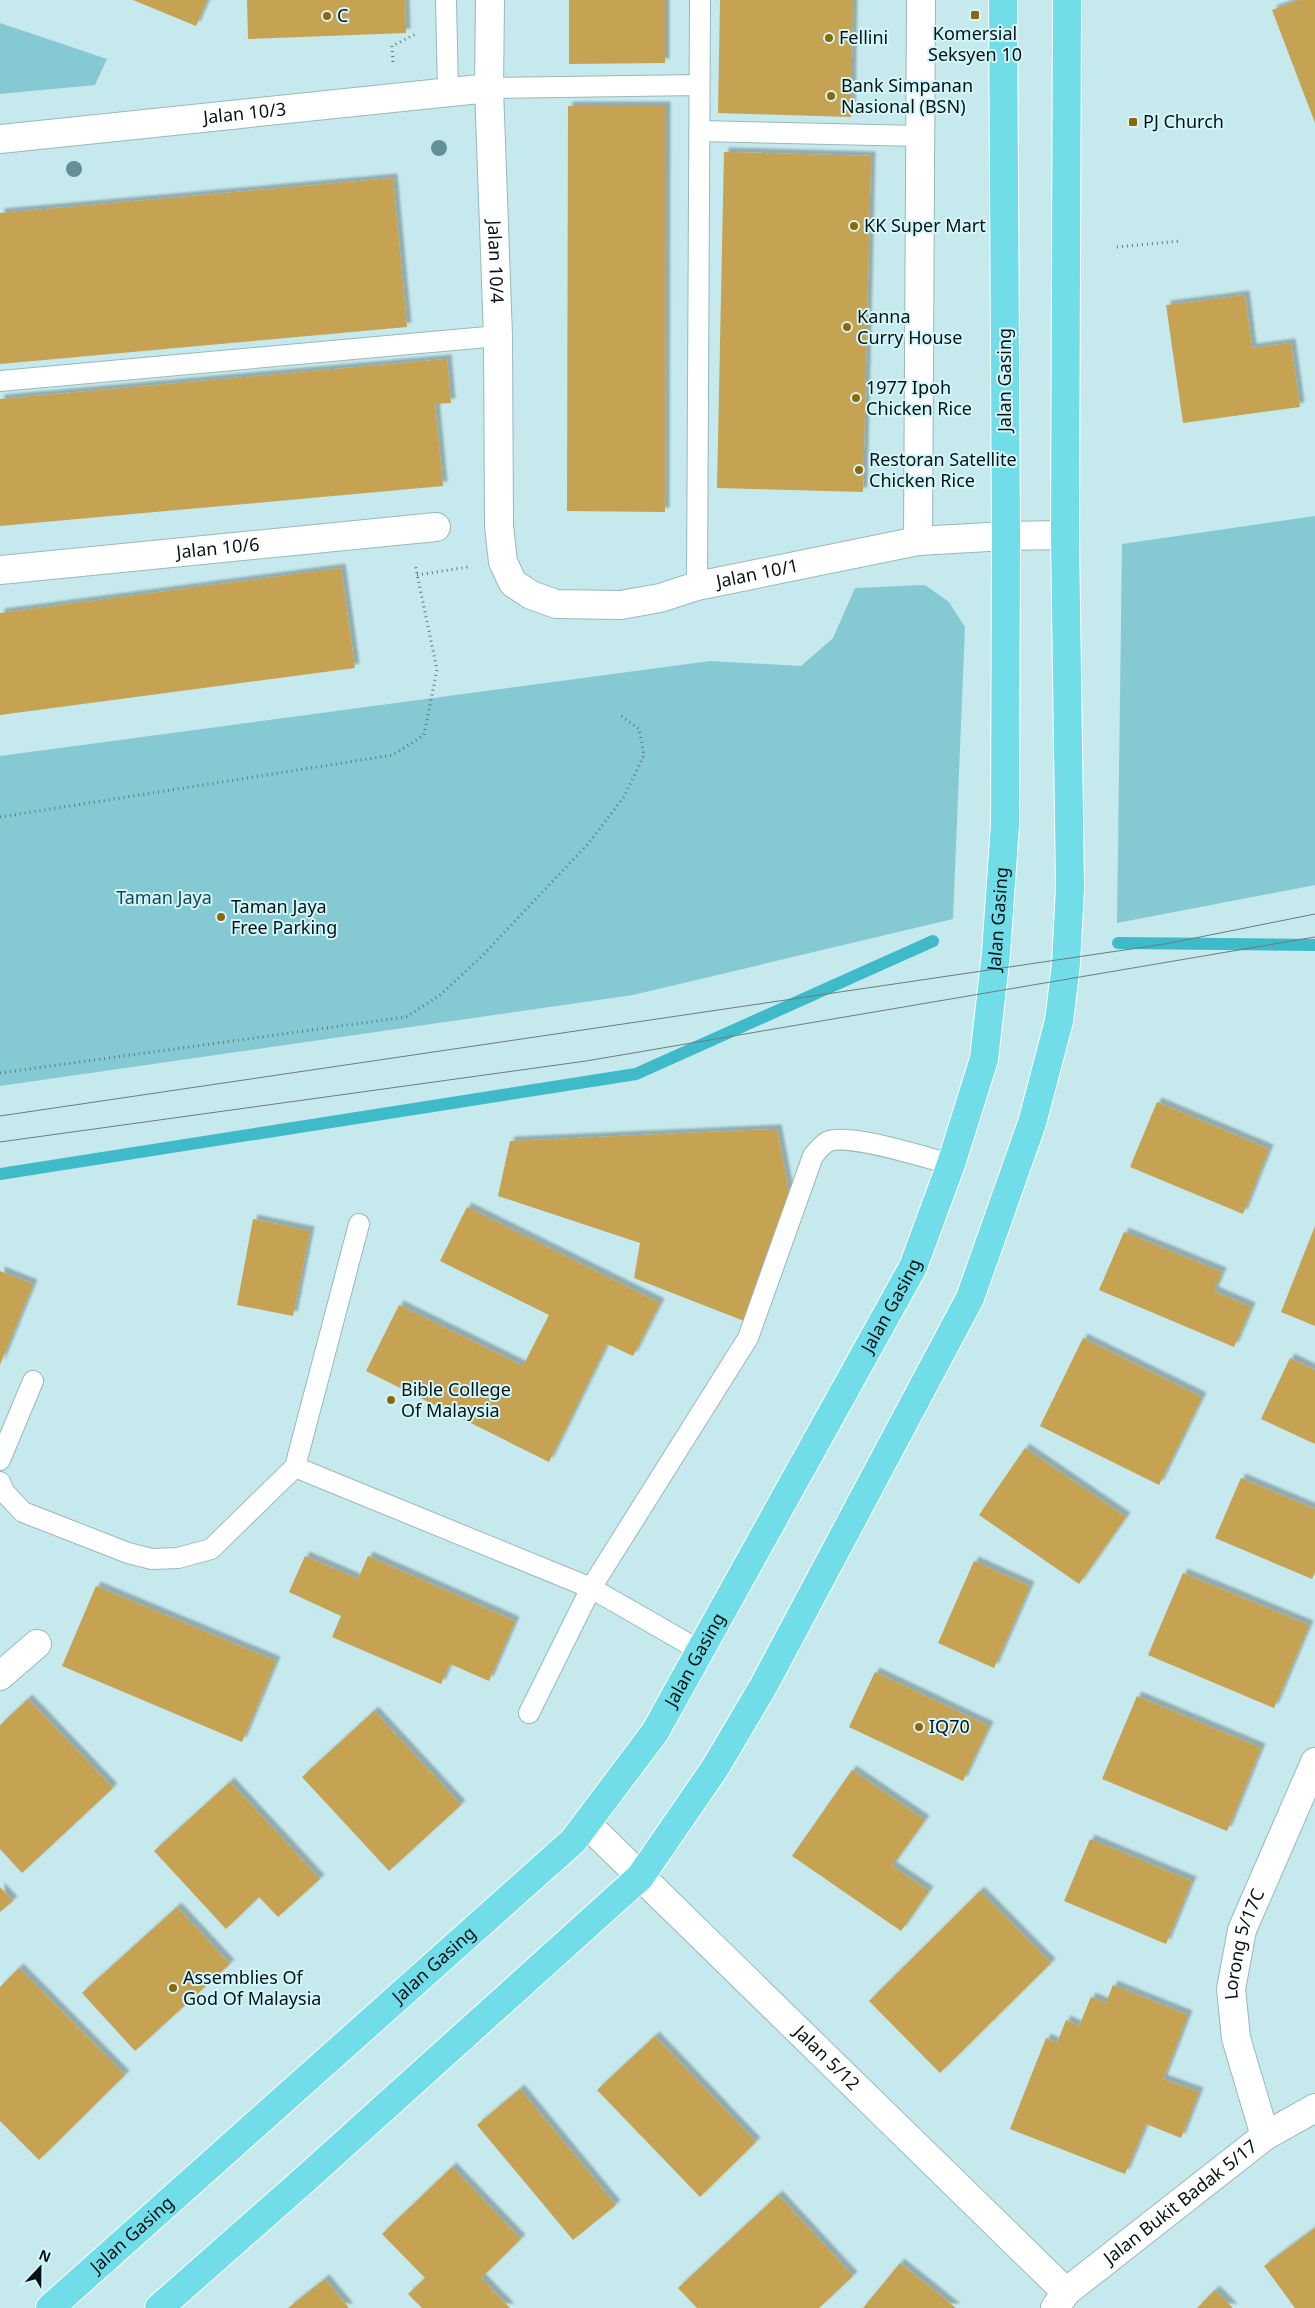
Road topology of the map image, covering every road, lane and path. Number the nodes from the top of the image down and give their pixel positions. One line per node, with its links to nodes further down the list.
1 (446, 0): 7 (lane)
2 (490, 0): 10 (street, Jalan 10/4)
3 (700, 0): 9 (lane)
4 (921, 0): 13 (street)
5 (1003, 0): 23 (main road, Jalan Gasing)
6 (1067, 0): 22 (main road)
7 (446, 23): 8 (path); 11 (lane)
8 (394, 65)
9 (699, 85): 10 (lane); 12 (lane)
10 (489, 88): 11 (street, Jalan 10/3); 17 (street, Jalan 10/4)
11 (448, 91): 14 (street, Jalan 10/3)
12 (700, 131): 13 (lane); 28 (lane)
13 (920, 136): 24 (street)
14 (0, 139)
15 (1181, 241): 16 (path)
16 (1117, 247)
17 (498, 336): 18 (lane); 19 (street, Jalan 10/4)
18 (0, 381)
19 (498, 526): 25 (street, Jalan 10/1)
20 (436, 527): 21 (street, Jalan 10/6)
21 (407, 530): 26 (street, Jalan 10/6); 27 (path)
22 (1065, 535): 23 (street, Jalan 10/1); 45 (main road)
23 (1006, 536): 24 (street, Jalan 10/1); 32 (main road, Jalan Gasing)
24 (918, 541): 28 (street, Jalan 10/1)
25 (503, 562): 27 (path); 28 (street, Jalan 10/1)
26 (0, 570)
27 (417, 575): 30 (path)
28 (697, 586)
29 (620, 715): 31 (path)
30 (0, 817)
31 (0, 1073)
32 (951, 1164): 38 (lane); 40 (main road, Jalan Gasing)
33 (359, 1224): 36 (lane)
34 (33, 1381): 35 (lane)
35 (0, 1460)
36 (295, 1467): 37 (lane); 38 (lane)
37 (0, 1482)
38 (591, 1588): 40 (lane); 42 (lane)
39 (37, 1644): 41 (street)
40 (699, 1650): 44 (main road, Jalan Gasing)
41 (0, 1676)
42 (529, 1713)
43 (1315, 1762): 47 (street, Lorong 5/17C)
44 (587, 1824): 45 (street, Jalan 5/12); 49 (main road, Jalan Gasing)
45 (640, 1876): 48 (street, Jalan 5/12); 50 (main road)
46 (1315, 2108): 47 (street, Jalan Bukit Badak 5/17)
47 (1265, 2136): 48 (street, Jalan Bukit Badak 5/17)
48 (1060, 2300)
49 (50, 2308)
50 (159, 2308)

